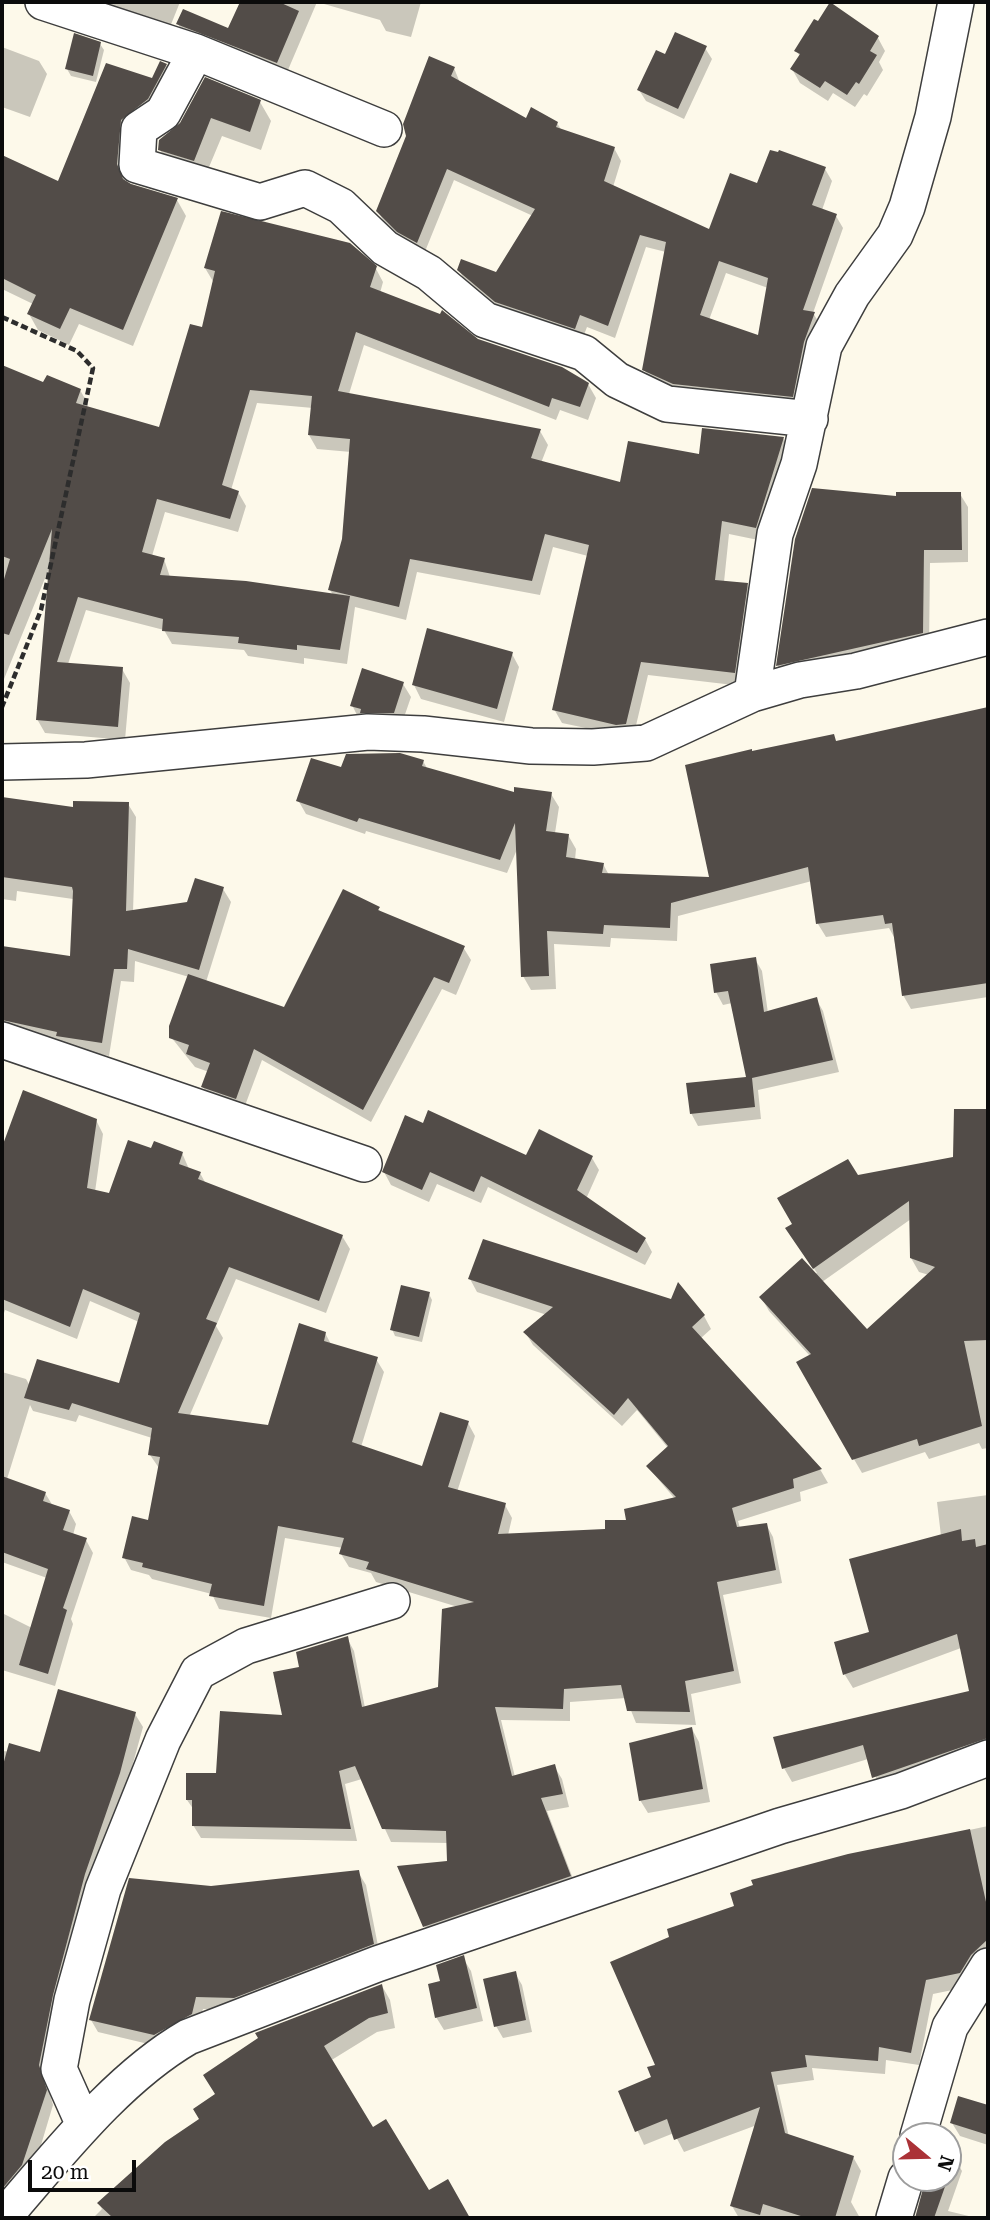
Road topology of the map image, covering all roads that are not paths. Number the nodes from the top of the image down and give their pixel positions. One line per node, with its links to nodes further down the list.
1 (43, 2): 3 (street)
2 (956, 2): 5 (street)
3 (196, 52): 4 (street); 5 (street)
4 (384, 129)
5 (810, 419): 7 (street)
6 (988, 637): 7 (street)
7 (752, 694): 8 (street)
8 (2, 762)
9 (2, 1040): 10 (street)
10 (365, 1164)
11 (392, 1601): 15 (street)
12 (988, 1758): 15 (street)
13 (988, 1966): 14 (street)
14 (922, 2122)
15 (84, 2125): 17 (street)
16 (902, 2192): 18 (street)
17 (14, 2206)
18 (894, 2218)

